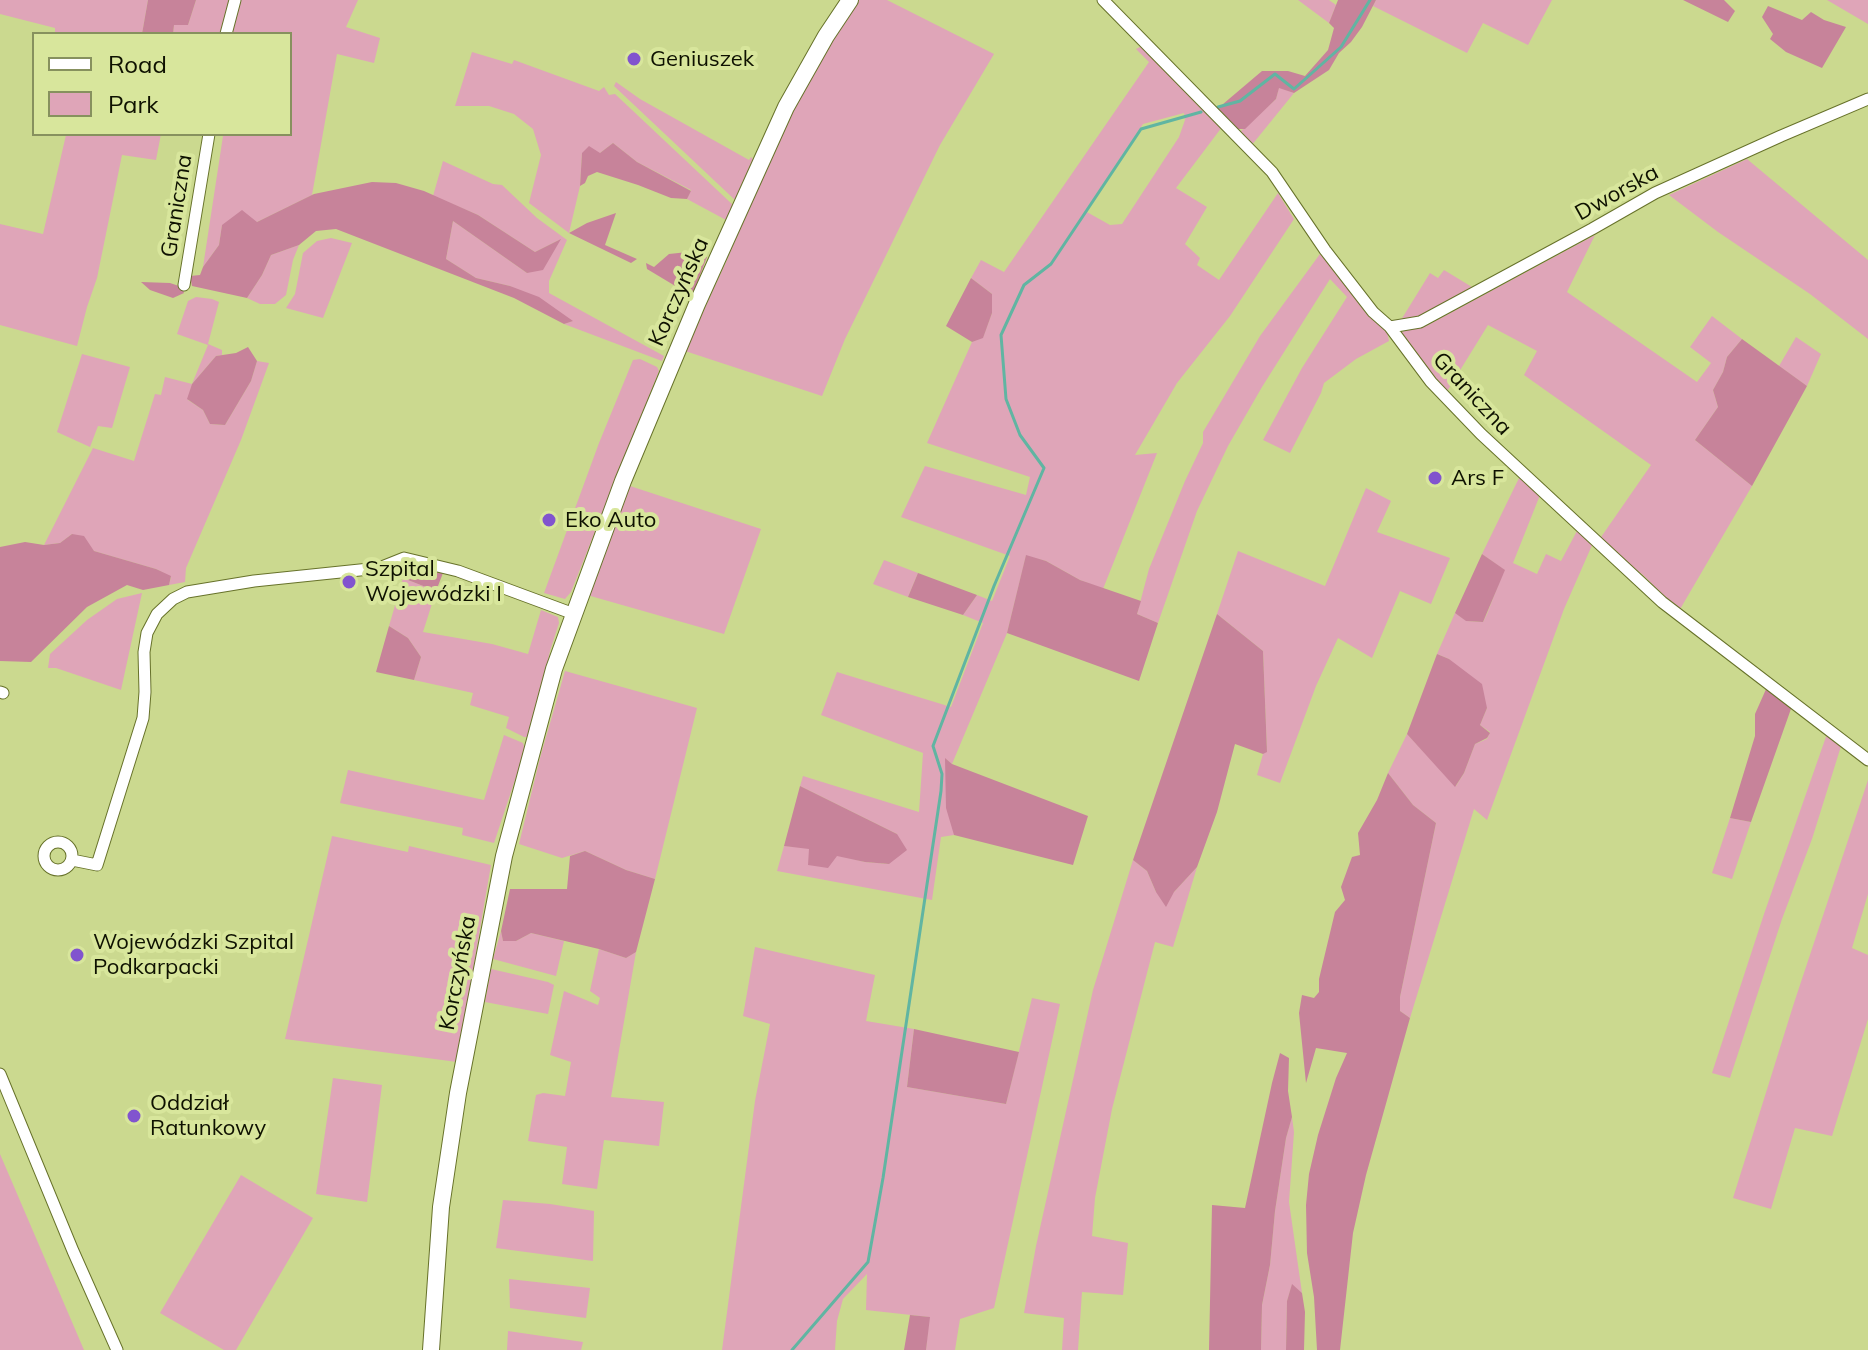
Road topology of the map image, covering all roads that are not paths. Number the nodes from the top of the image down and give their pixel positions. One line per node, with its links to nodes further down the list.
1 (235, 0): 4 (street)
2 (850, 0): 9 (main road, Korczyńska)
3 (1103, 0): 8 (street, Graniczna)
4 (227, 32)
5 (1868, 99): 8 (street, Dworska)
6 (209, 136): 7 (street, Graniczna)
7 (184, 285)
8 (1390, 327): 10 (street, Graniczna)
9 (574, 614): 11 (street); 14 (main road, Korczyńska)
10 (1868, 760)
11 (72, 860)
12 (0, 1074): 13 (street)
13 (117, 1350)
14 (431, 1350)

